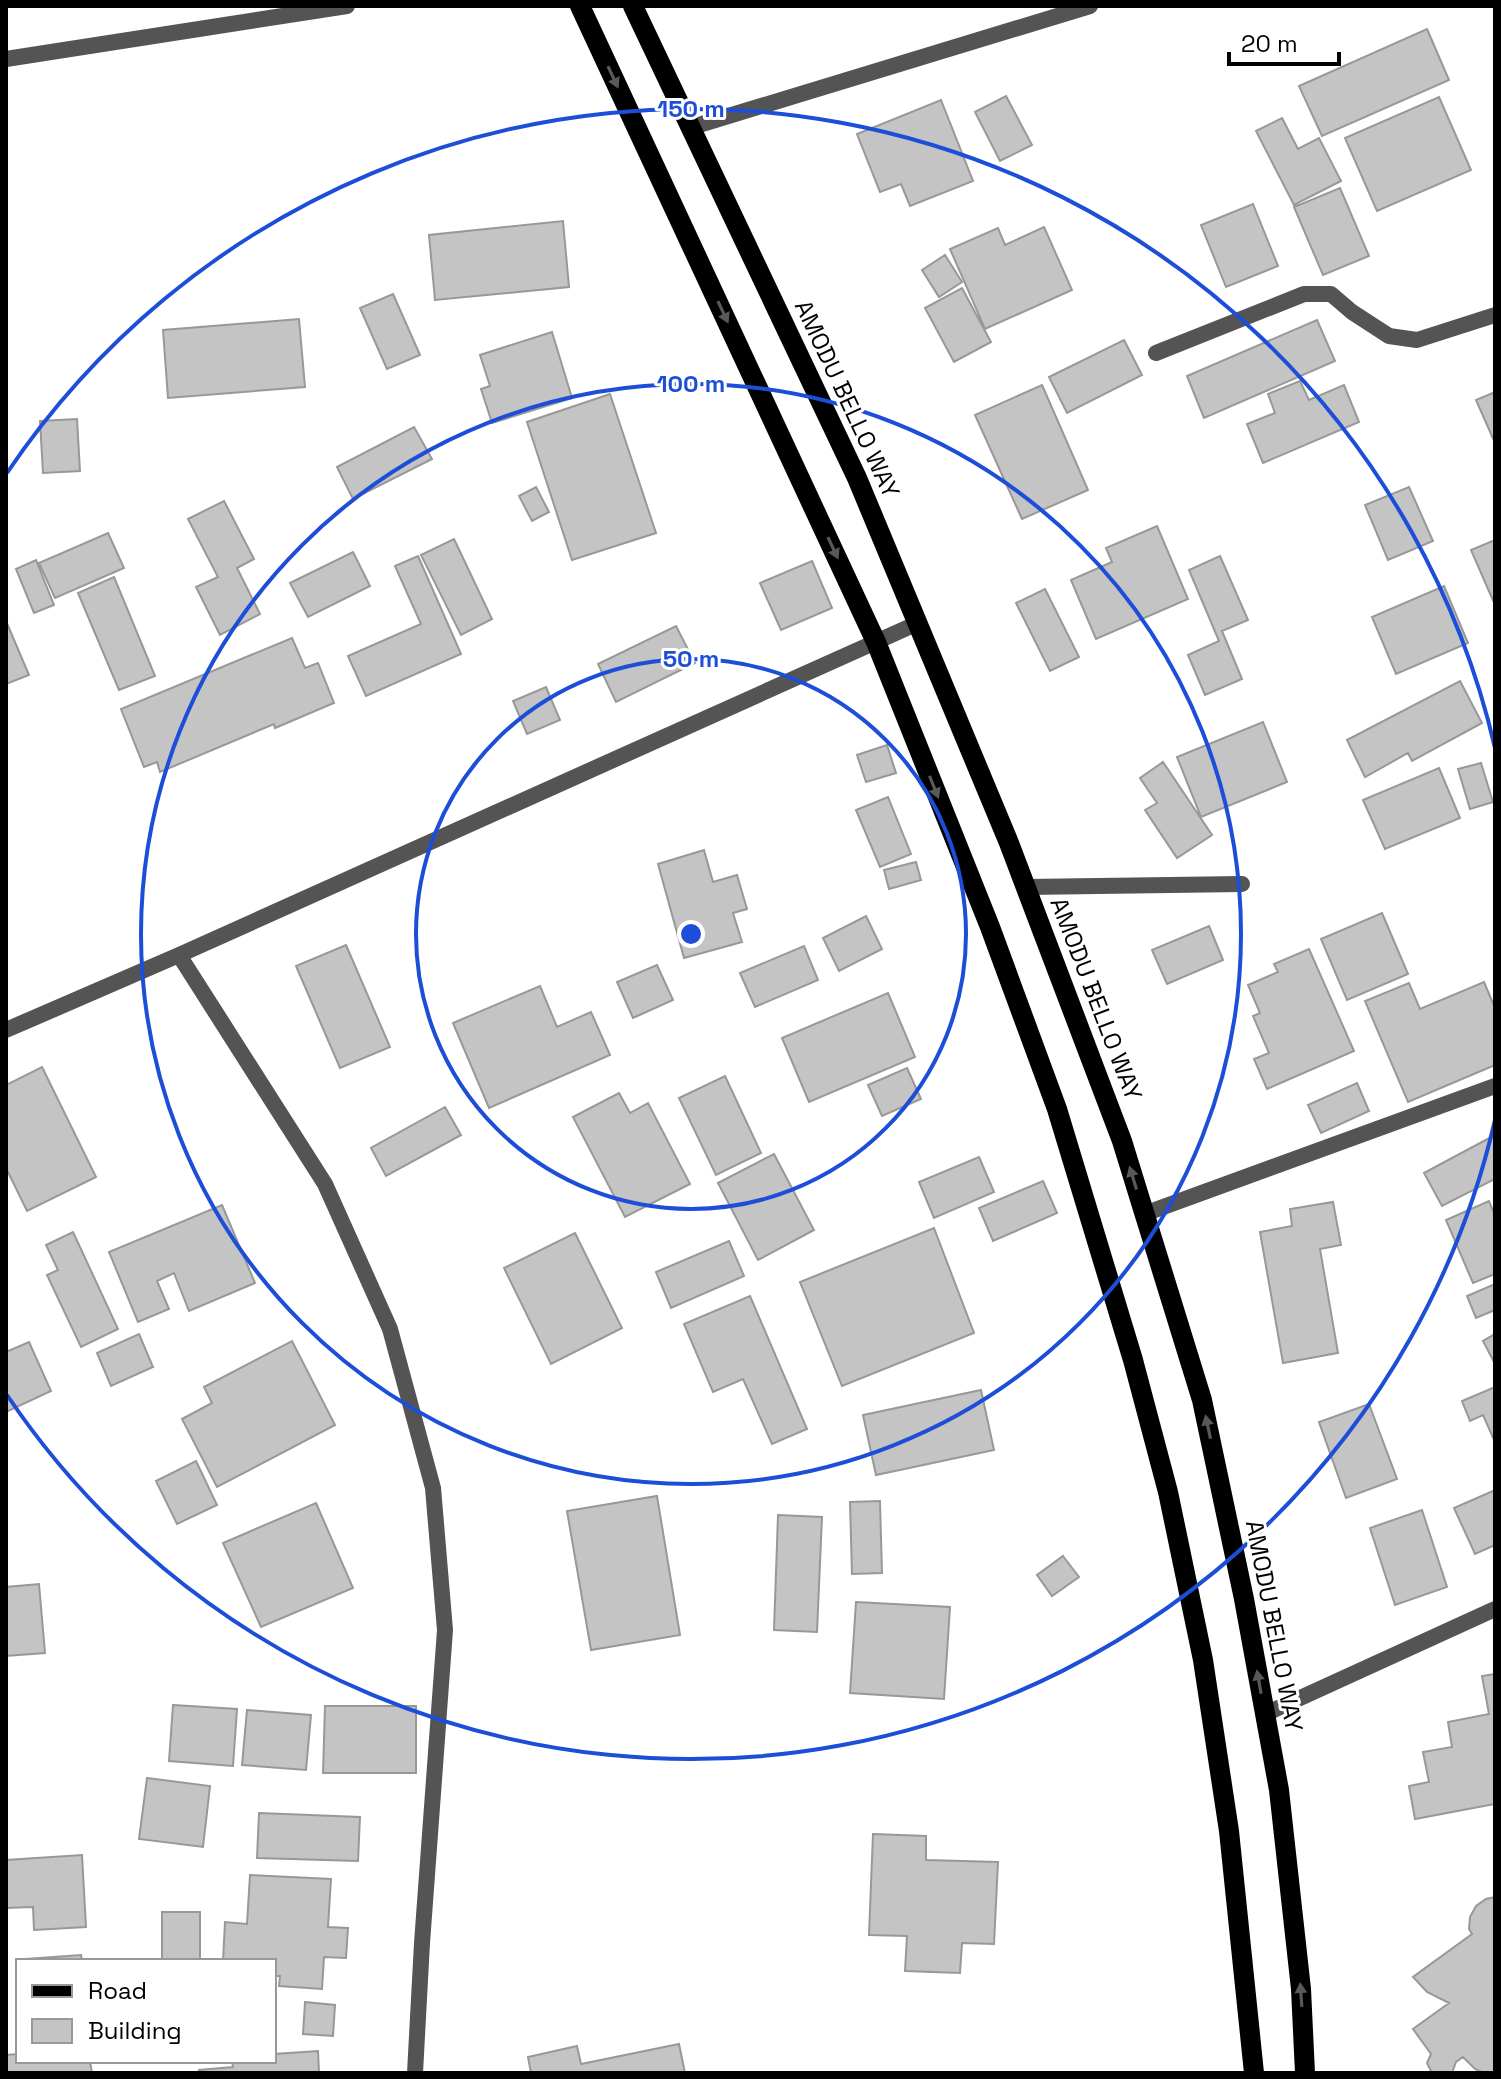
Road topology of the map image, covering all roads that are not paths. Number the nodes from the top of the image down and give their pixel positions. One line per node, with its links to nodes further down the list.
1 (347, 6): 5 (street)
2 (580, 6): 10 (main road, one-way to 10)
3 (633, 6): 6 (main road, AMODU BELLO WAY)
4 (1090, 6): 6 (street)
5 (6, 59)
6 (689, 128): 9 (main road, AMODU BELLO WAY)
7 (1495, 315): 8 (street)
8 (1156, 353)
9 (918, 623): 10 (street); 12 (main road, AMODU BELLO WAY)
10 (876, 642): 13 (street); 20 (main road, one-way to 20)
11 (1242, 884): 12 (street)
12 (1026, 887): 16 (main road, AMODU BELLO WAY, one-way to 12)
13 (179, 955): 14 (street); 19 (street)
14 (6, 1030)
15 (1495, 1086): 16 (street)
16 (1144, 1214): 18 (main road, AMODU BELLO WAY, one-way to 16)
17 (1495, 1609): 18 (street)
18 (1265, 1714): 21 (main road, AMODU BELLO WAY, one-way to 18)
19 (415, 2073)
20 (1254, 2073)
21 (1305, 2073)

